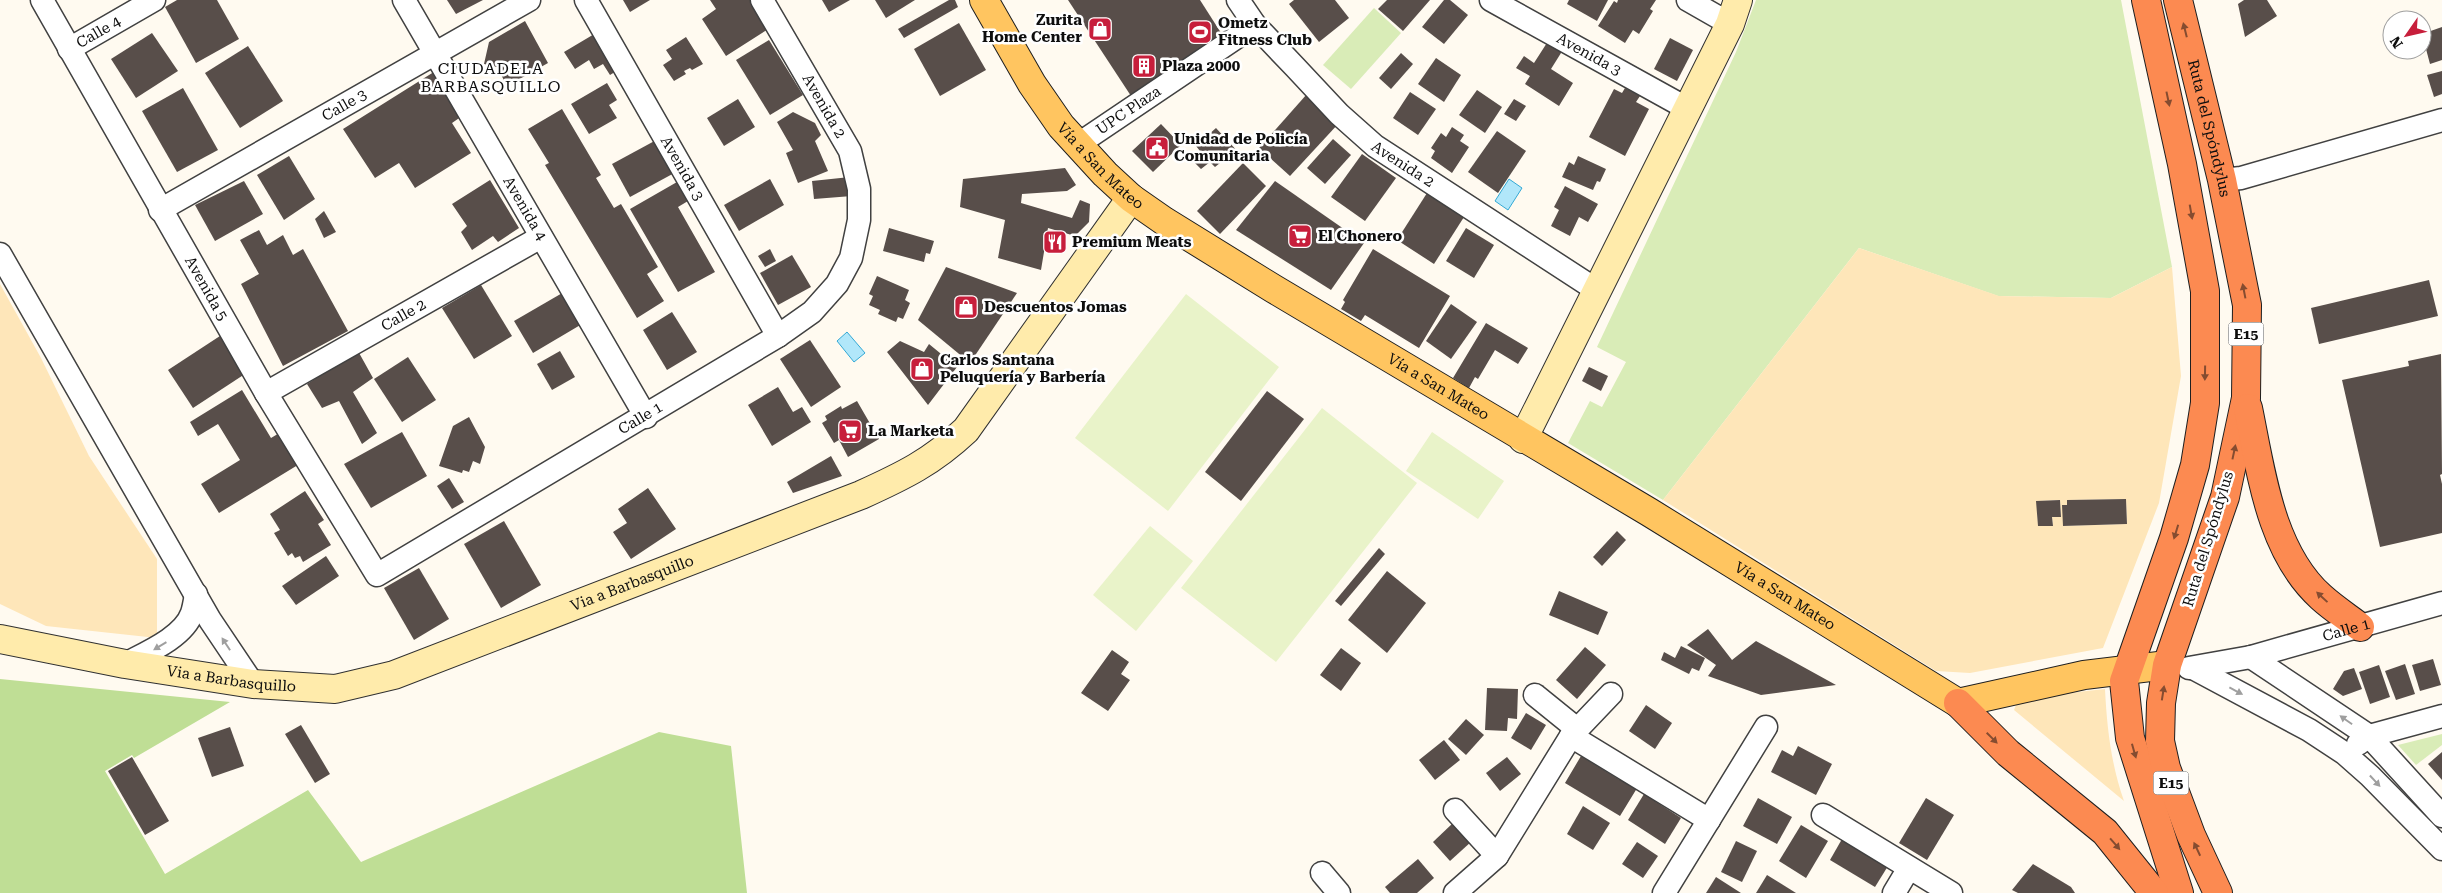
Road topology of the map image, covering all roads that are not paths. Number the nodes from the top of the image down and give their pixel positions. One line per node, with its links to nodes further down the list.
1 (42, 0): 15 (street, Avenida 5)
2 (154, 0): 15 (street, Calle 4)
3 (404, 0): 16 (street, Avenida 4)
4 (529, 0): 16 (street, Calle 3)
5 (586, 0): 27 (street, Avenida 3)
6 (762, 0): 23 (street, Avenida 2)
7 (984, 0): 19 (main road, Vía a San Mateo)
8 (1238, 0): 14 (street, Avenida 2)
9 (1491, 0): 17 (street, Avenida 3)
10 (1688, 0): 13 (street)
11 (2146, 0): 40 (highway, E15, one-way to 40)
12 (2178, 0): 20 (highway, Ruta del Spóndylus / E15, one-way to 12)
13 (1734, 12): 17 (main road)
14 (1255, 25): 19 (street, UPC Plaza); 26 (street, Avenida 2)
15 (69, 49): 22 (street, Avenida 5)
16 (434, 54): 22 (street, Calle 3); 24 (street, Avenida 4)
17 (1688, 108): 26 (main road)
18 (2442, 120): 20 (street)
19 (1077, 145): 21 (main road, Vía a San Mateo)
20 (2222, 180): 29 (highway, Ruta del Spóndylus / E15, one-way to 20)
21 (1131, 198): 31 (main road, Vía a San Mateo); 41 (main road, Via a Barbasquillo)
22 (160, 210): 28 (street, Avenida 5)
23 (859, 220): 27 (street, Calle 1)
24 (541, 238): 28 (street, Calle 2); 30 (street, Avenida 4)
25 (0, 254): 33 (street)
26 (1598, 291): 31 (main road)
27 (778, 336): 30 (street, Calle 1)
28 (266, 393): 32 (street, Avenida 5)
29 (2246, 398): 35 (highway, one-way to 29); 39 (highway, Ruta del Spóndylus / E15, one-way to 29)
30 (646, 417): 32 (street, Calle 1)
31 (1523, 438): 44 (main road, Vía a San Mateo)
32 (377, 575)
33 (196, 594): 38 (street, one-way to 38); 41 (street, one-way to 33)
34 (2442, 603): 35 (street, Calle 1)
35 (2360, 628): 37 (street, Calle 1)
36 (0, 639): 38 (main road, Via a Barbasquillo)
37 (2251, 657): 39 (street, Calle 1); 48 (street, one-way to 37)
38 (126, 664): 41 (main road, Via a Barbasquillo)
39 (2180, 666): 40 (main road); 49 (street, one-way to 49); 65 (highway, Ruta del Spóndylus / E15, one-way to 39)
40 (2127, 668): 44 (main road); 64 (highway, E15, one-way to 64)
41 (254, 684)
42 (1535, 694): 47 (street)
43 (1611, 694): 47 (street)
44 (1958, 703): 63 (highway, one-way to 63)
45 (2442, 716): 48 (street)
46 (1766, 727): 53 (street)
47 (1574, 732): 53 (street); 55 (street)
48 (2369, 736): 49 (street); 52 (street)
49 (2344, 753): 54 (street, one-way to 54)
50 (1455, 810): 55 (street)
51 (1823, 815): 56 (street)
52 (2442, 816)
53 (1709, 820): 60 (street)
54 (2438, 839)
55 (1497, 856): 59 (street)
56 (1909, 868): 61 (street); 62 (street)
57 (1322, 873): 58 (street)
58 (1339, 893)
59 (1455, 893)
60 (1664, 893)
61 (1894, 893)
62 (1951, 893)
63 (2154, 893)
64 (2179, 893)
65 (2218, 893)

